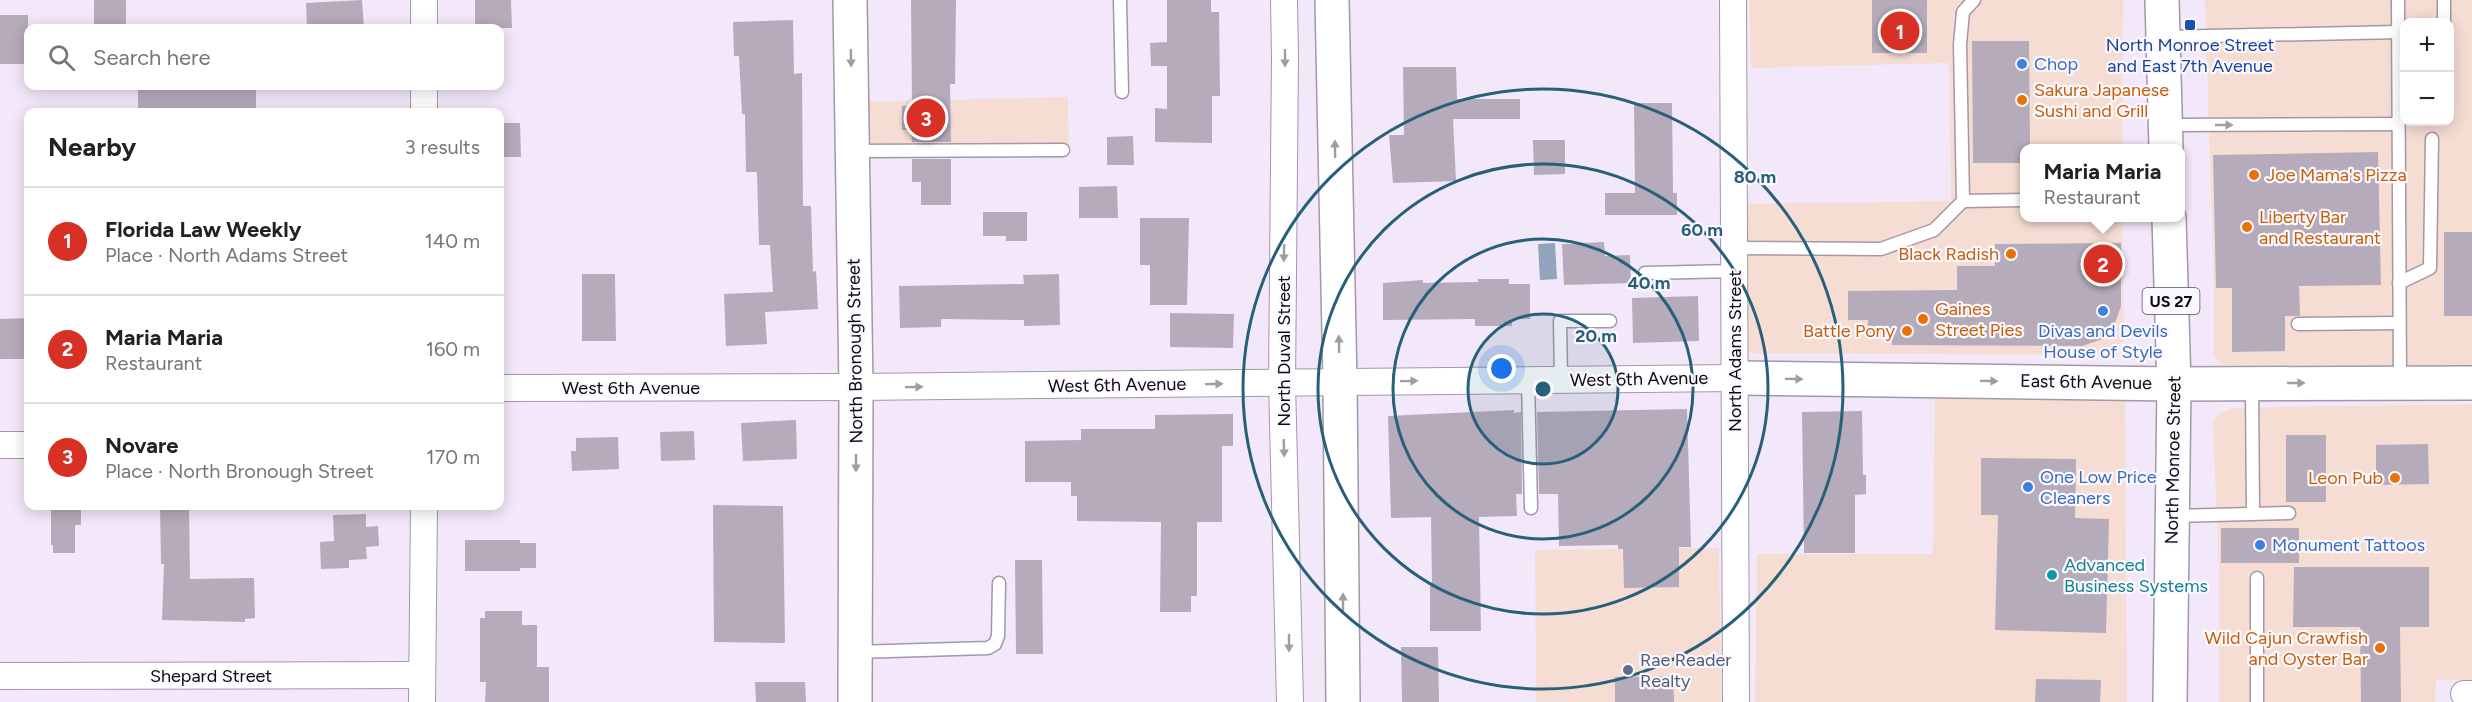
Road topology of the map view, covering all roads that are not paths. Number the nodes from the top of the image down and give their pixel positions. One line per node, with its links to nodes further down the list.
1 (423, 0): 12 (street)
2 (850, 0): 24 (main road, North Bronough Street, one-way to 24)
3 (1120, 0): 18 (lane)
4 (1284, 0): 38 (street, North Duval Street, one-way to 38)
5 (1332, 0): 37 (main road, one-way to 5)
6 (1733, 0): 28 (street, North Adams Street)
7 (1974, 0): 26 (lane)
8 (2162, 0): 14 (main road)
9 (2398, 0): 13 (lane)
10 (2444, 0): 11 (lane)
11 (2444, 18)
12 (424, 24)
13 (2398, 32): 14 (lane); 15 (lane)
14 (2163, 37): 21 (main road)
15 (2400, 51)
16 (2400, 72): 20 (lane)
17 (424, 90): 19 (street)
18 (1122, 92)
19 (424, 108)
20 (2398, 124): 21 (lane, one-way to 20); 30 (lane)
21 (2166, 137)
22 (2432, 139): 30 (lane)
23 (1063, 150): 24 (lane)
24 (852, 151): 43 (main road, North Bronough Street)
25 (2020, 200): 26 (lane)
26 (1963, 201): 28 (lane)
27 (2169, 222): 42 (main road, North Monroe Street / US 27)
28 (1735, 260): 29 (lane); 34 (street, North Adams Street)
29 (1645, 273)
30 (2399, 283): 32 (lane)
31 (1610, 321): 36 (lane)
32 (2399, 323): 33 (lane); 40 (lane)
33 (2298, 324)
34 (1735, 378): 36 (street, West 6th Avenue); 42 (main road, East 6th Avenue, one-way to 42); 61 (street, North Adams Street)
35 (1528, 380): 36 (street, West 6th Avenue); 37 (street, West 6th Avenue, one-way to 35); 47 (lane)
36 (1561, 380)
37 (1340, 382): 38 (street, West 6th Avenue); 60 (main road, one-way to 37)
38 (1282, 383): 43 (street, West 6th Avenue, one-way to 38); 59 (street, North Duval Street, one-way to 59)
39 (2252, 383): 40 (main road, East 6th Avenue, one-way to 40); 42 (main road, East 6th Avenue); 50 (lane)
40 (2400, 383): 41 (main road, East 6th Avenue)
41 (2472, 383)
42 (2174, 384): 51 (main road, North Monroe Street / US 27)
43 (856, 387): 44 (street, West 6th Avenue); 54 (main road, North Bronough Street, one-way to 54)
44 (504, 388)
45 (0, 445): 46 (street)
46 (24, 445)
47 (1531, 508)
48 (424, 510): 55 (street)
49 (2289, 513): 50 (lane)
50 (2253, 514): 51 (lane)
51 (2172, 516): 62 (main road, North Monroe Street / US 27)
52 (2257, 578): 63 (lane)
53 (999, 583): 54 (lane)
54 (855, 652): 58 (main road, North Bronough Street)
55 (422, 675): 56 (street, Shepard Street); 57 (street)
56 (0, 676)
57 (422, 702)
58 (855, 702)
59 (1290, 702)
60 (1343, 702)
61 (1736, 702)
62 (2170, 702)
63 (2257, 702)

